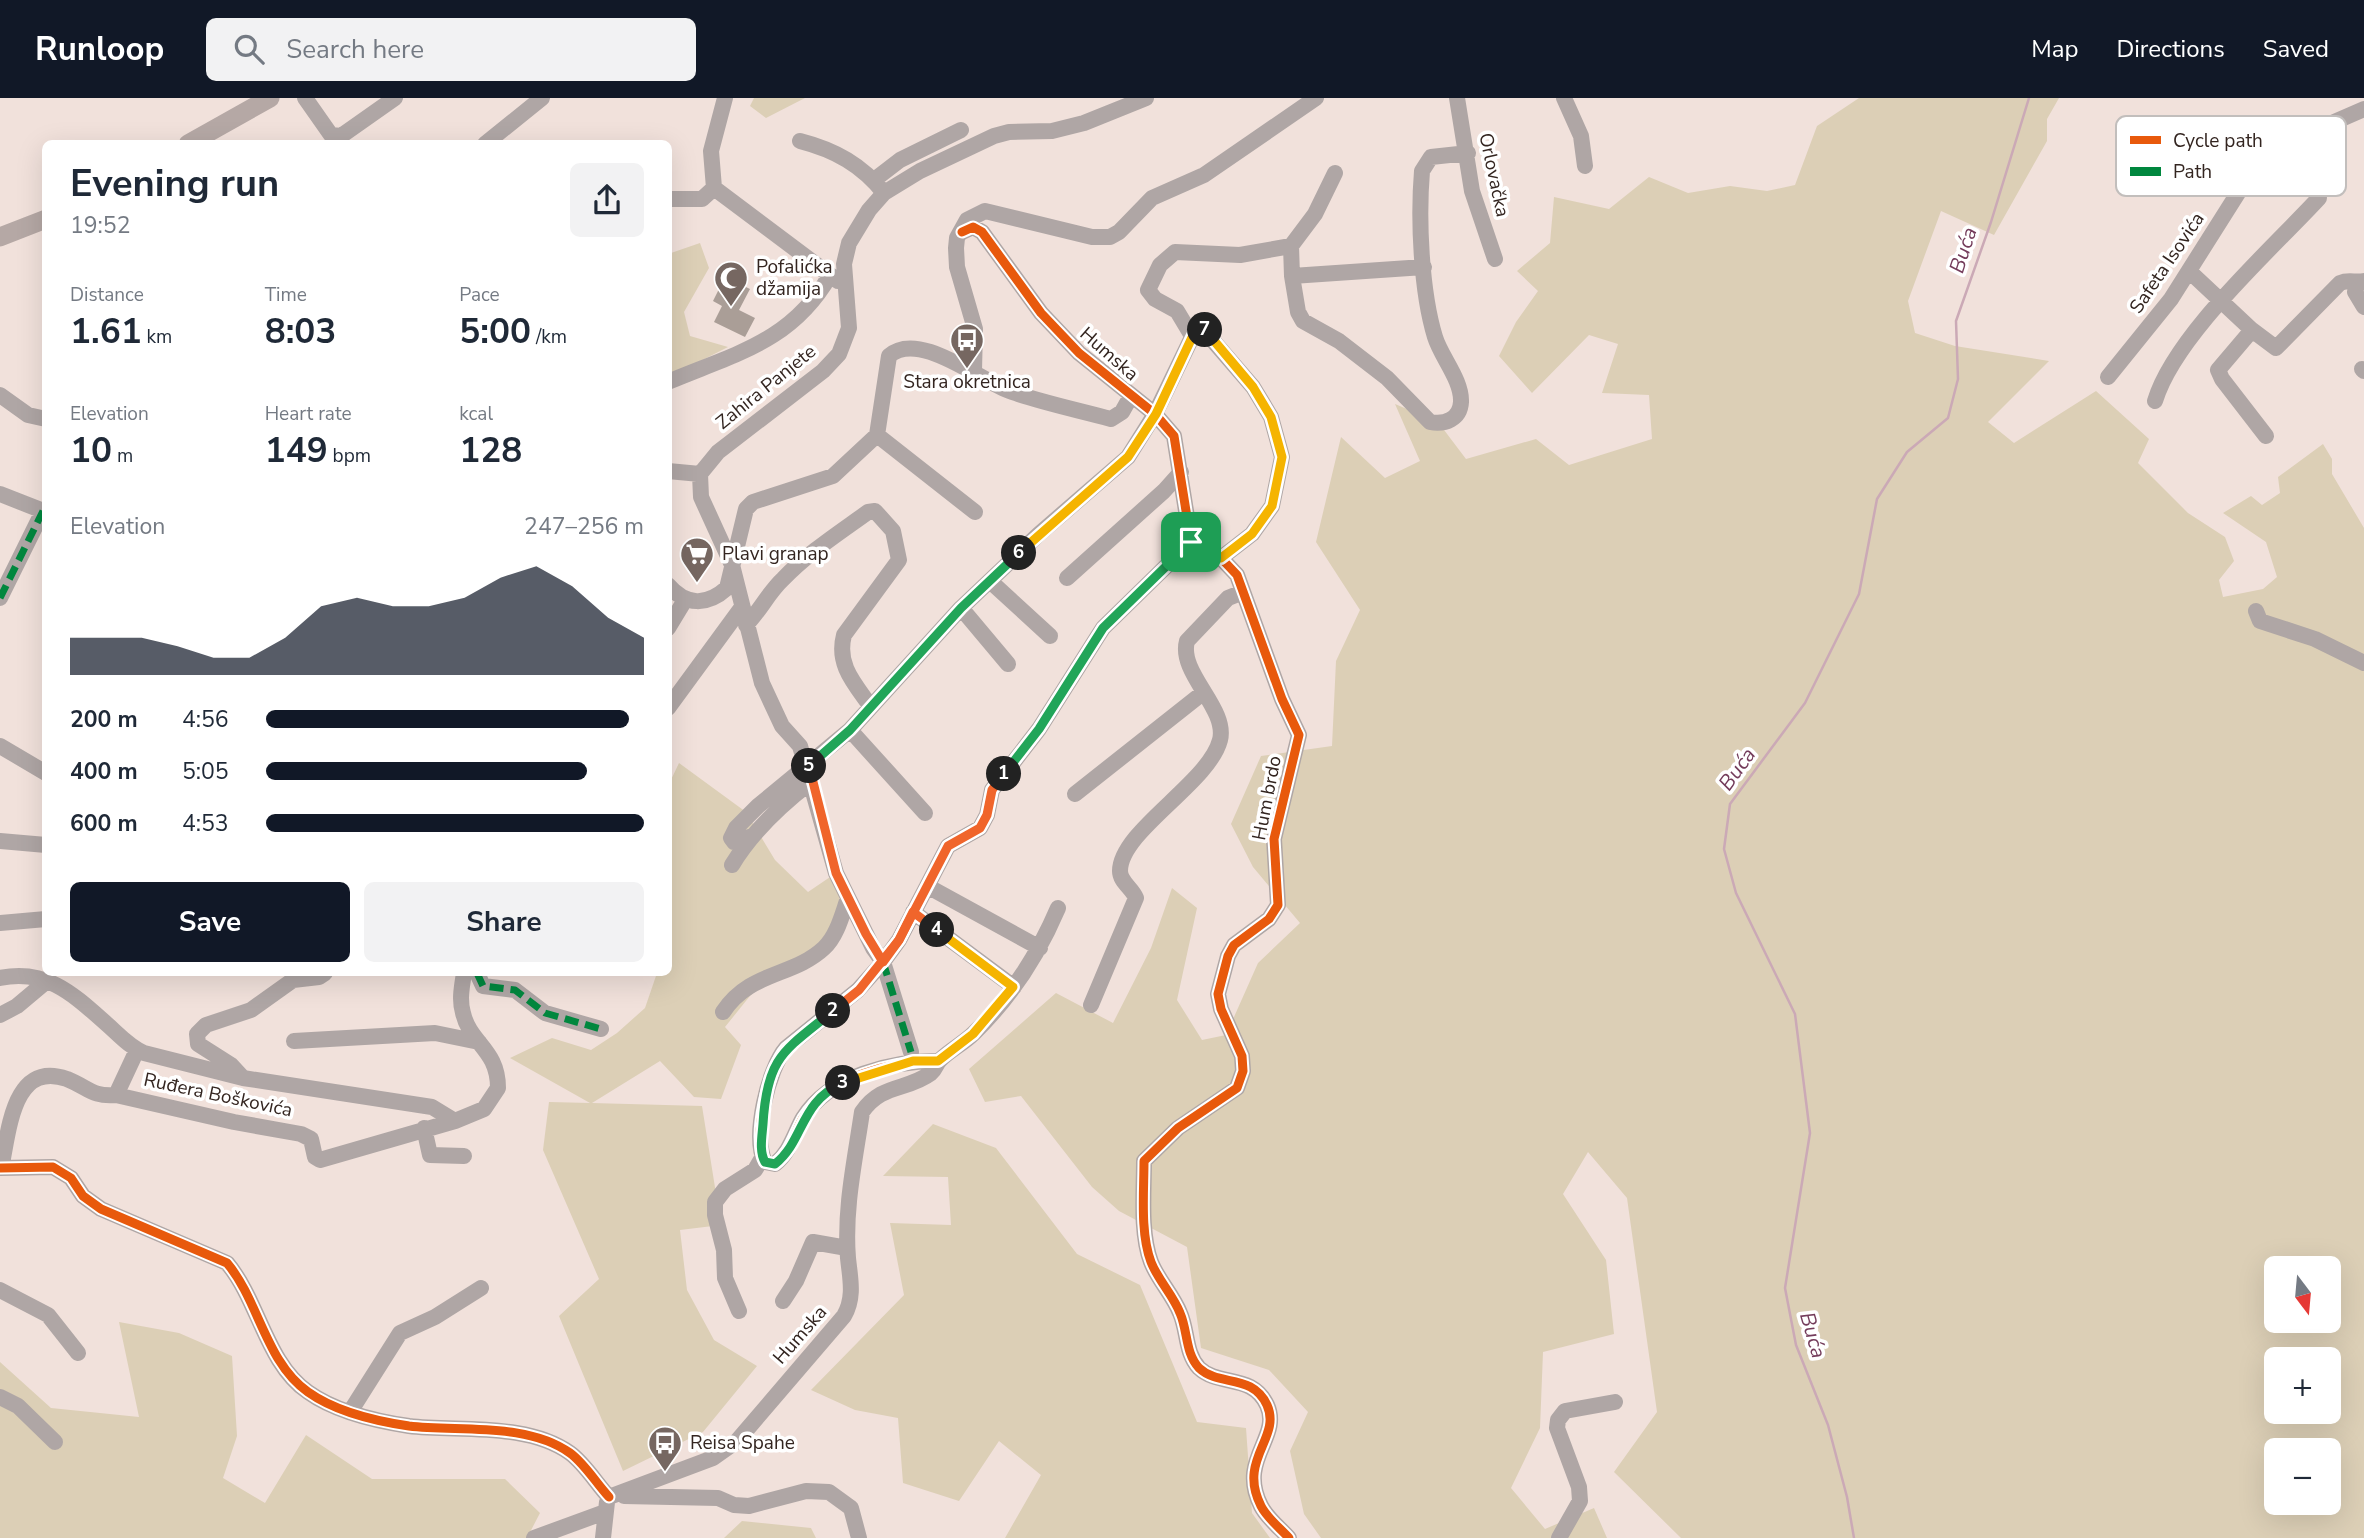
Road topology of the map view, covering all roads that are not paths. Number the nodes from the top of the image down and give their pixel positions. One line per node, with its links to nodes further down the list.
1 (305, 98): 2 (street)
2 (396, 98)
3 (542, 98): 14 (street)
4 (725, 98): 20 (street)
5 (1146, 98): 21 (street)
6 (1316, 98): 26 (street)
7 (1457, 98): 16 (street, Orlovačka)
8 (1564, 98): 17 (street)
9 (265, 99): 13 (main road)
10 (2364, 109): 11 (street, Safeta Isovića)
11 (2346, 117)
12 (961, 130): 19 (street)
13 (195, 140)
14 (490, 140)
15 (800, 141): 19 (street)
16 (1468, 153): 29 (street, Orlovačka); 30 (street)
17 (1586, 166)
18 (1335, 173): 28 (street)
19 (873, 180): 21 (street)
20 (714, 188): 24 (street); 32 (street)
21 (884, 193): 35 (street, Zahira Panjete)
22 (2236, 196): 31 (street, Safeta Isovića)
23 (2319, 198): 36 (street)
24 (672, 199)
25 (42, 221): 27 (main road)
26 (962, 232): 40 (street); 44 (street, Humska)
27 (0, 237)
28 (1291, 246): 33 (street); 39 (street)
29 (1495, 259)
30 (1424, 267): 33 (street); 33 (street)
31 (2189, 271): 36 (street); 41 (street, Safeta Isovića)
32 (830, 275): 35 (street); 42 (street)
33 (1292, 276)
34 (2361, 282): 37 (street); 38 (street)
35 (845, 286): 52 (street, Zahira Panjete)
36 (2221, 302): 38 (street); 45 (street)
37 (2364, 307)
38 (2252, 330): 49 (street)
39 (1192, 336): 46 (street); 58 (street)
40 (974, 371): 44 (street, Humska); 48 (street, Humska)
41 (2108, 377)
42 (672, 380)
43 (0, 395): 47 (street)
44 (1131, 396): 46 (street, Humska)
45 (2155, 401)
46 (1156, 414): 51 (street, Humska); 61 (street)
47 (42, 418)
48 (877, 435): 55 (street); 59 (street)
49 (2266, 436)
50 (672, 471): 52 (street)
51 (1181, 472): 57 (street, Humska); 60 (street)
52 (700, 474): 59 (street)
53 (0, 494): 54 (street)
54 (42, 510)
55 (975, 512)
56 (42, 515): 63 (street)
57 (1191, 542): 58 (street, Hum brdo); 87 (street)
58 (1221, 558): 64 (street, Hum brdo)
59 (732, 565): 65 (street); 66 (street)
60 (1067, 578)
61 (990, 580): 67 (street); 71 (street)
62 (672, 589): 65 (street)
63 (2, 590)
64 (1243, 592): 74 (street); 131 (street, Hum brdo)
65 (685, 600): 69 (street)
66 (742, 607): 70 (street); 75 (street)
67 (961, 608): 73 (street); 76 (street)
68 (2256, 611): 72 (street)
69 (672, 621)
70 (746, 625): 76 (street); 80 (street)
71 (1050, 636)
72 (2364, 663)
73 (1008, 664)
74 (1204, 692): 81 (street); 101 (street)
75 (672, 703)
76 (871, 707): 77 (street)
77 (850, 730): 80 (street); 82 (street)
78 (0, 746): 79 (street)
79 (42, 771)
80 (809, 775): 83 (street); 83 (street); 88 (street)
81 (1075, 794)
82 (925, 813)
83 (753, 836): 86 (street)
84 (0, 841): 85 (street)
85 (42, 845)
86 (732, 865)
87 (928, 886): 90 (street); 93 (street)
88 (848, 898): 94 (street); 102 (street)
89 (1058, 908): 93 (street, Humska)
90 (913, 912): 94 (street); 100 (street)
91 (42, 919): 92 (street)
92 (0, 923)
93 (1040, 948): 100 (street, Humska)
94 (883, 962): 108 (street); 115 (street)
95 (320, 976): 110 (street, Ruđera Boškovića)
96 (464, 976): 106 (street, Ruđera Boškovića)
97 (477, 976): 104 (street)
98 (0, 978): 99 (street)
99 (48, 980): 103 (street); 107 (street)
100 (1013, 987): 109 (street, Humska)
101 (1091, 1005)
102 (723, 1012)
103 (0, 1015)
104 (601, 1029)
105 (294, 1041): 106 (street)
106 (479, 1042): 112 (street, Ruđera Boškovića)
107 (137, 1050): 110 (street, Ruđera Boškovića); 111 (street)
108 (911, 1052)
109 (938, 1061): 115 (street); 117 (street, Humska)
110 (243, 1078): 112 (street, Ruđera Boškovića)
111 (116, 1095): 113 (street, Ruđera Boškovića); 116 (street)
112 (455, 1121): 113 (street, Ruđera Boškovića)
113 (424, 1128): 114 (street)
114 (464, 1156)
115 (762, 1158): 121 (street)
116 (1, 1168): 125 (street)
117 (847, 1248): 120 (street); 127 (street, Humska)
118 (481, 1288): 125 (street)
119 (0, 1290): 122 (street)
120 (783, 1301)
121 (739, 1311)
122 (78, 1353)
123 (0, 1397): 126 (street)
124 (1615, 1402): 132 (street)
125 (350, 1412): 127 (street)
126 (55, 1443)
127 (608, 1501): 128 (street, Humska); 129 (street); 130 (street)
128 (534, 1538)
129 (603, 1538)
130 (859, 1538)
131 (1289, 1538)
132 (1559, 1538)

